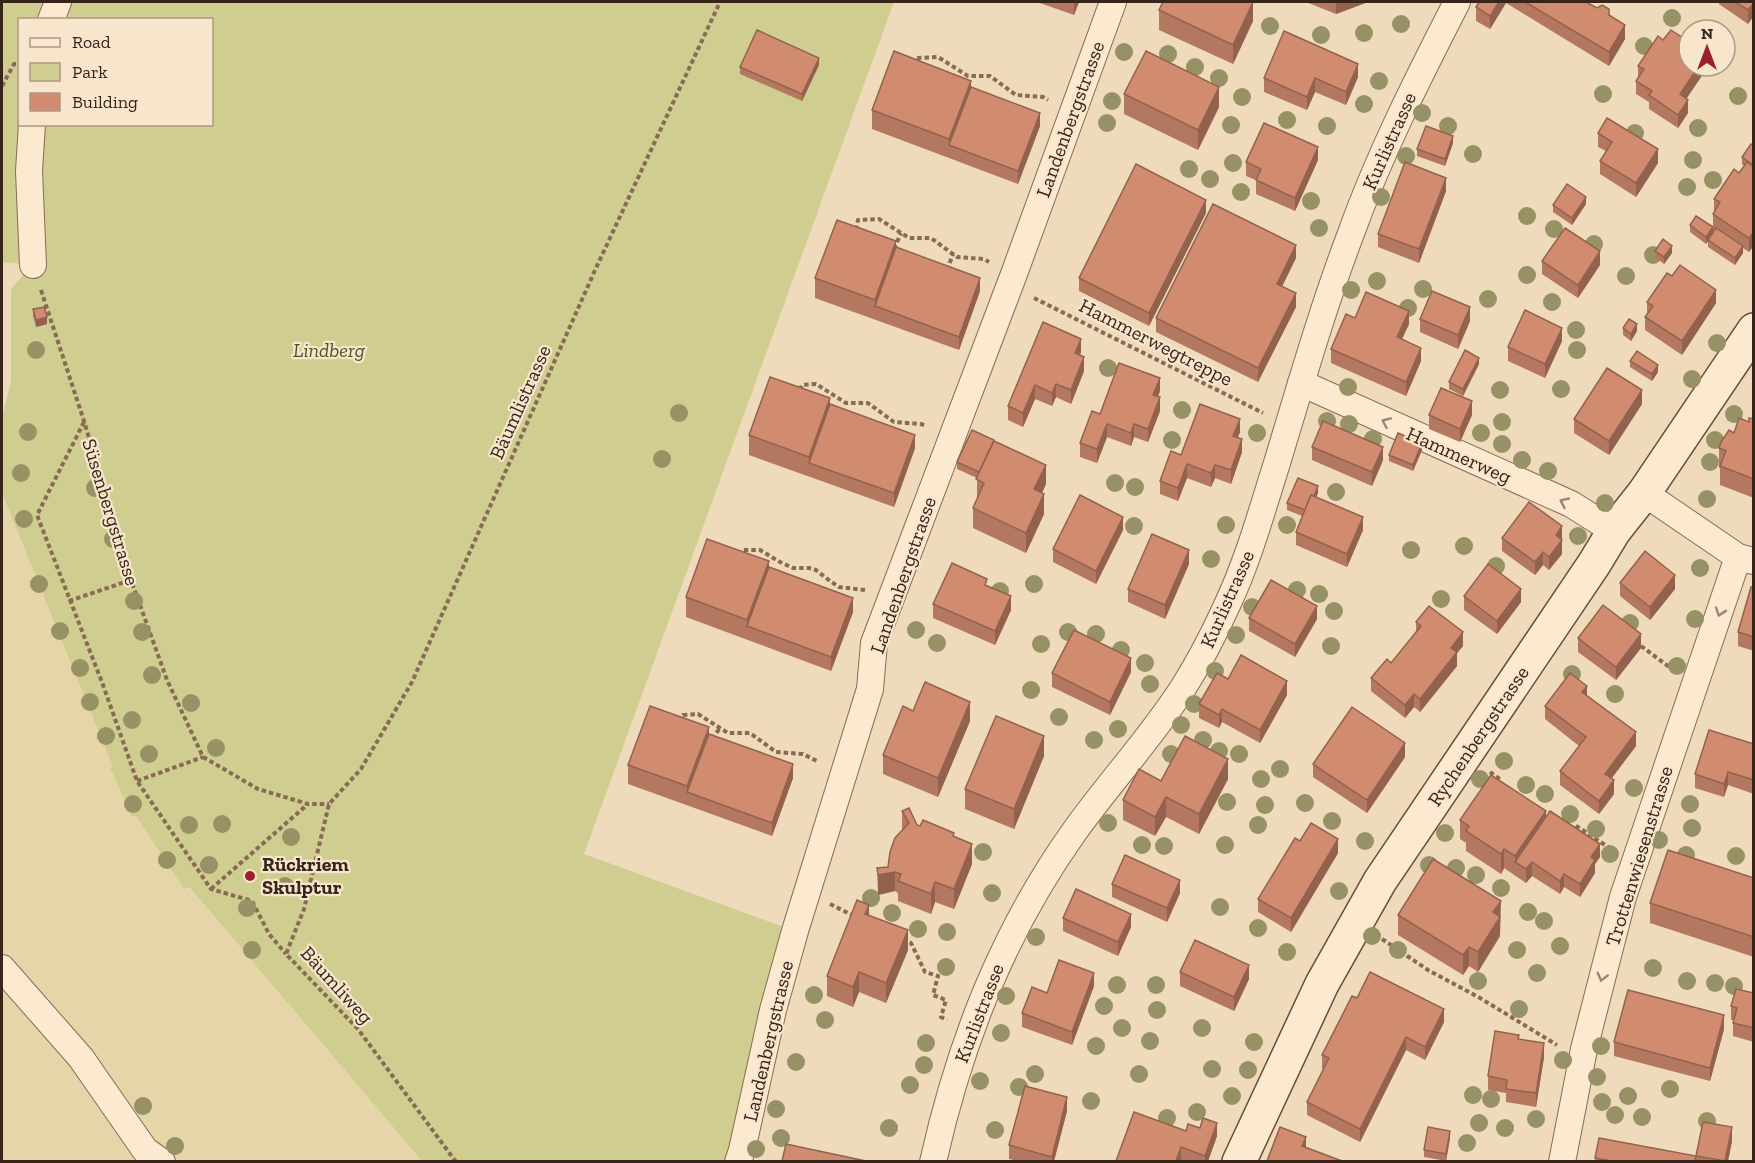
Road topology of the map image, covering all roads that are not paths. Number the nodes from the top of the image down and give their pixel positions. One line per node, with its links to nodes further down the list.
1 (58, 2): 4 (street)
2 (1113, 2): 14 (street, Landenbergstrasse)
3 (1457, 2): 8 (street, Kurlistrasse)
4 (52, 18)
5 (32, 126): 6 (street)
6 (33, 265)
7 (1754, 330): 9 (street, Rychenbergstrasse)
8 (1301, 383): 10 (street, Hammerweg, one-way to 8); 15 (street, Kurlistrasse)
9 (1644, 494): 10 (street, Rychenbergstrasse); 11 (street)
10 (1614, 531): 16 (street, Rychenbergstrasse)
11 (1746, 559): 17 (street, Trottenwiesenstrasse, one-way to 17)
12 (2, 968): 13 (street)
13 (162, 1161)
14 (738, 1161)
15 (933, 1161)
16 (1239, 1161)
17 (1562, 1161)

